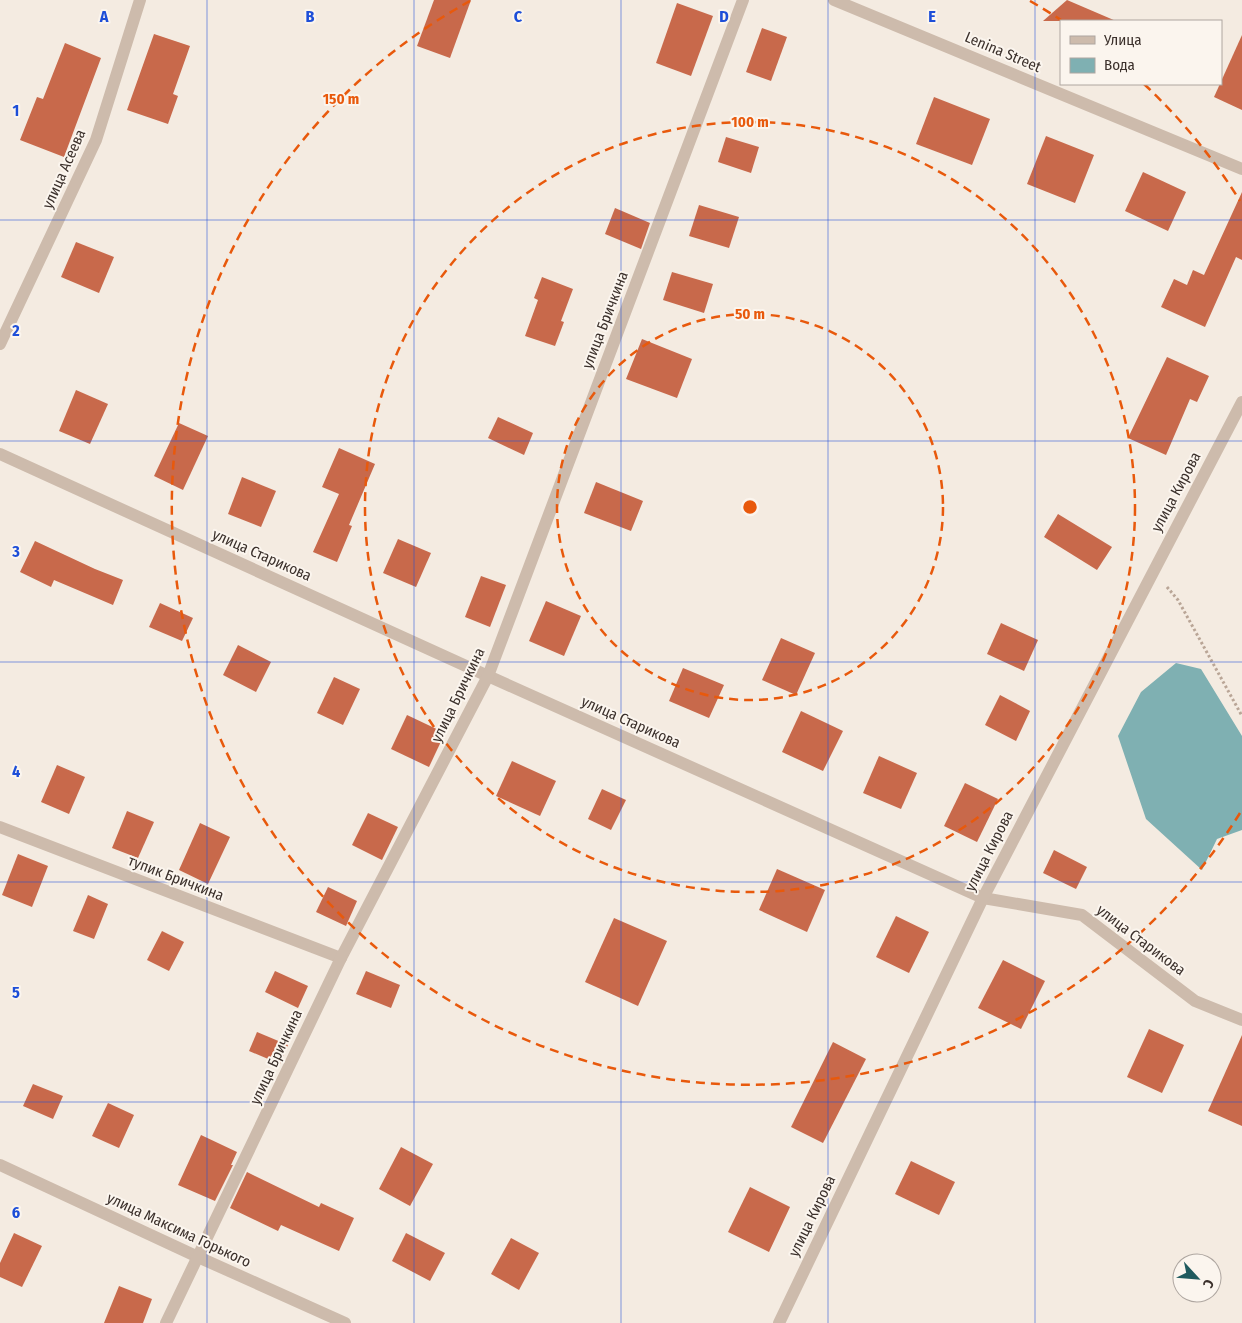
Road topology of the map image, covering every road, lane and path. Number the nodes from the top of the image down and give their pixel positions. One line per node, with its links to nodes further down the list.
1 (140, 0): 5 (street, улица Асеева)
2 (743, 0): 9 (street, улица Бричкина)
3 (834, 0): 4 (street, Lenina Street)
4 (1242, 169)
5 (0, 344)
6 (1242, 402): 8 (street, улица Кирова)
7 (0, 454): 9 (street, улица Старикова)
8 (1153, 571): 10 (path); 12 (street, улица Кирова)
9 (488, 676): 12 (street, улица Старикова); 13 (street, улица Бричкина)
10 (1242, 716)
11 (0, 827): 13 (street, тупик Бричкина)
12 (982, 898): 14 (street, улица Старикова); 19 (street, улица Кирова)
13 (340, 958): 16 (street, улица Бричкина)
14 (1242, 1020)
15 (0, 1165): 16 (street, улица Максима Горького)
16 (198, 1258): 17 (street, улица Бричкина); 18 (street, улица Максима Горького)
17 (166, 1323)
18 (345, 1323)
19 (779, 1323)

